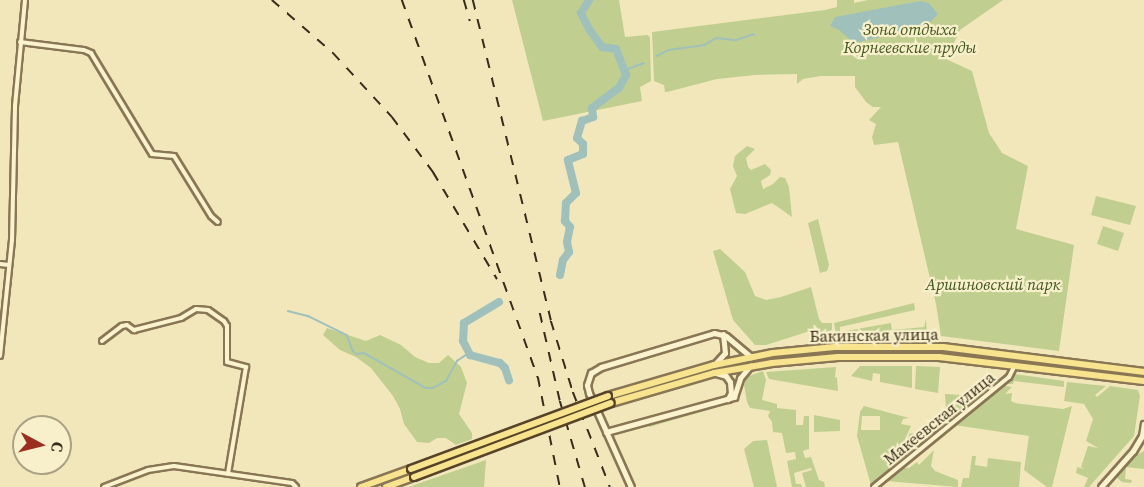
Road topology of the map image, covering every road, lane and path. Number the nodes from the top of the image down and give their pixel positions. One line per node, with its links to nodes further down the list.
1 (25, 0): 2 (street)
2 (20, 42): 3 (street); 5 (street)
3 (218, 222)
4 (0, 264): 5 (street)
5 (9, 265): 8 (street)
6 (723, 334): 9 (main road); 10 (main road); 19 (main road)
7 (102, 341): 20 (street)
8 (0, 356)
9 (752, 357): 10 (main road, Бакинская улица); 13 (main road, Бакинская улица)
10 (714, 365): 17 (main road, Бакинская улица)
11 (1015, 365): 12 (main road, Бакинская улица); 15 (main road, Бакинская улица); 26 (street, Макеевская улица)
12 (750, 366): 14 (main road, Бакинская улица); 16 (main road)
13 (1144, 372)
14 (714, 373): 16 (main road); 17 (main road, Бакинская улица)
15 (1144, 381)
16 (728, 399): 19 (main road)
17 (609, 400): 23 (main road, bridge); 24 (main road, bridge)
18 (1144, 424): 27 (street)
19 (606, 432): 25 (main road)
20 (228, 473): 21 (street); 22 (street)
21 (104, 487)
22 (296, 487)
23 (361, 487)
24 (386, 487)
25 (631, 487)
26 (874, 487)
27 (1101, 487)

